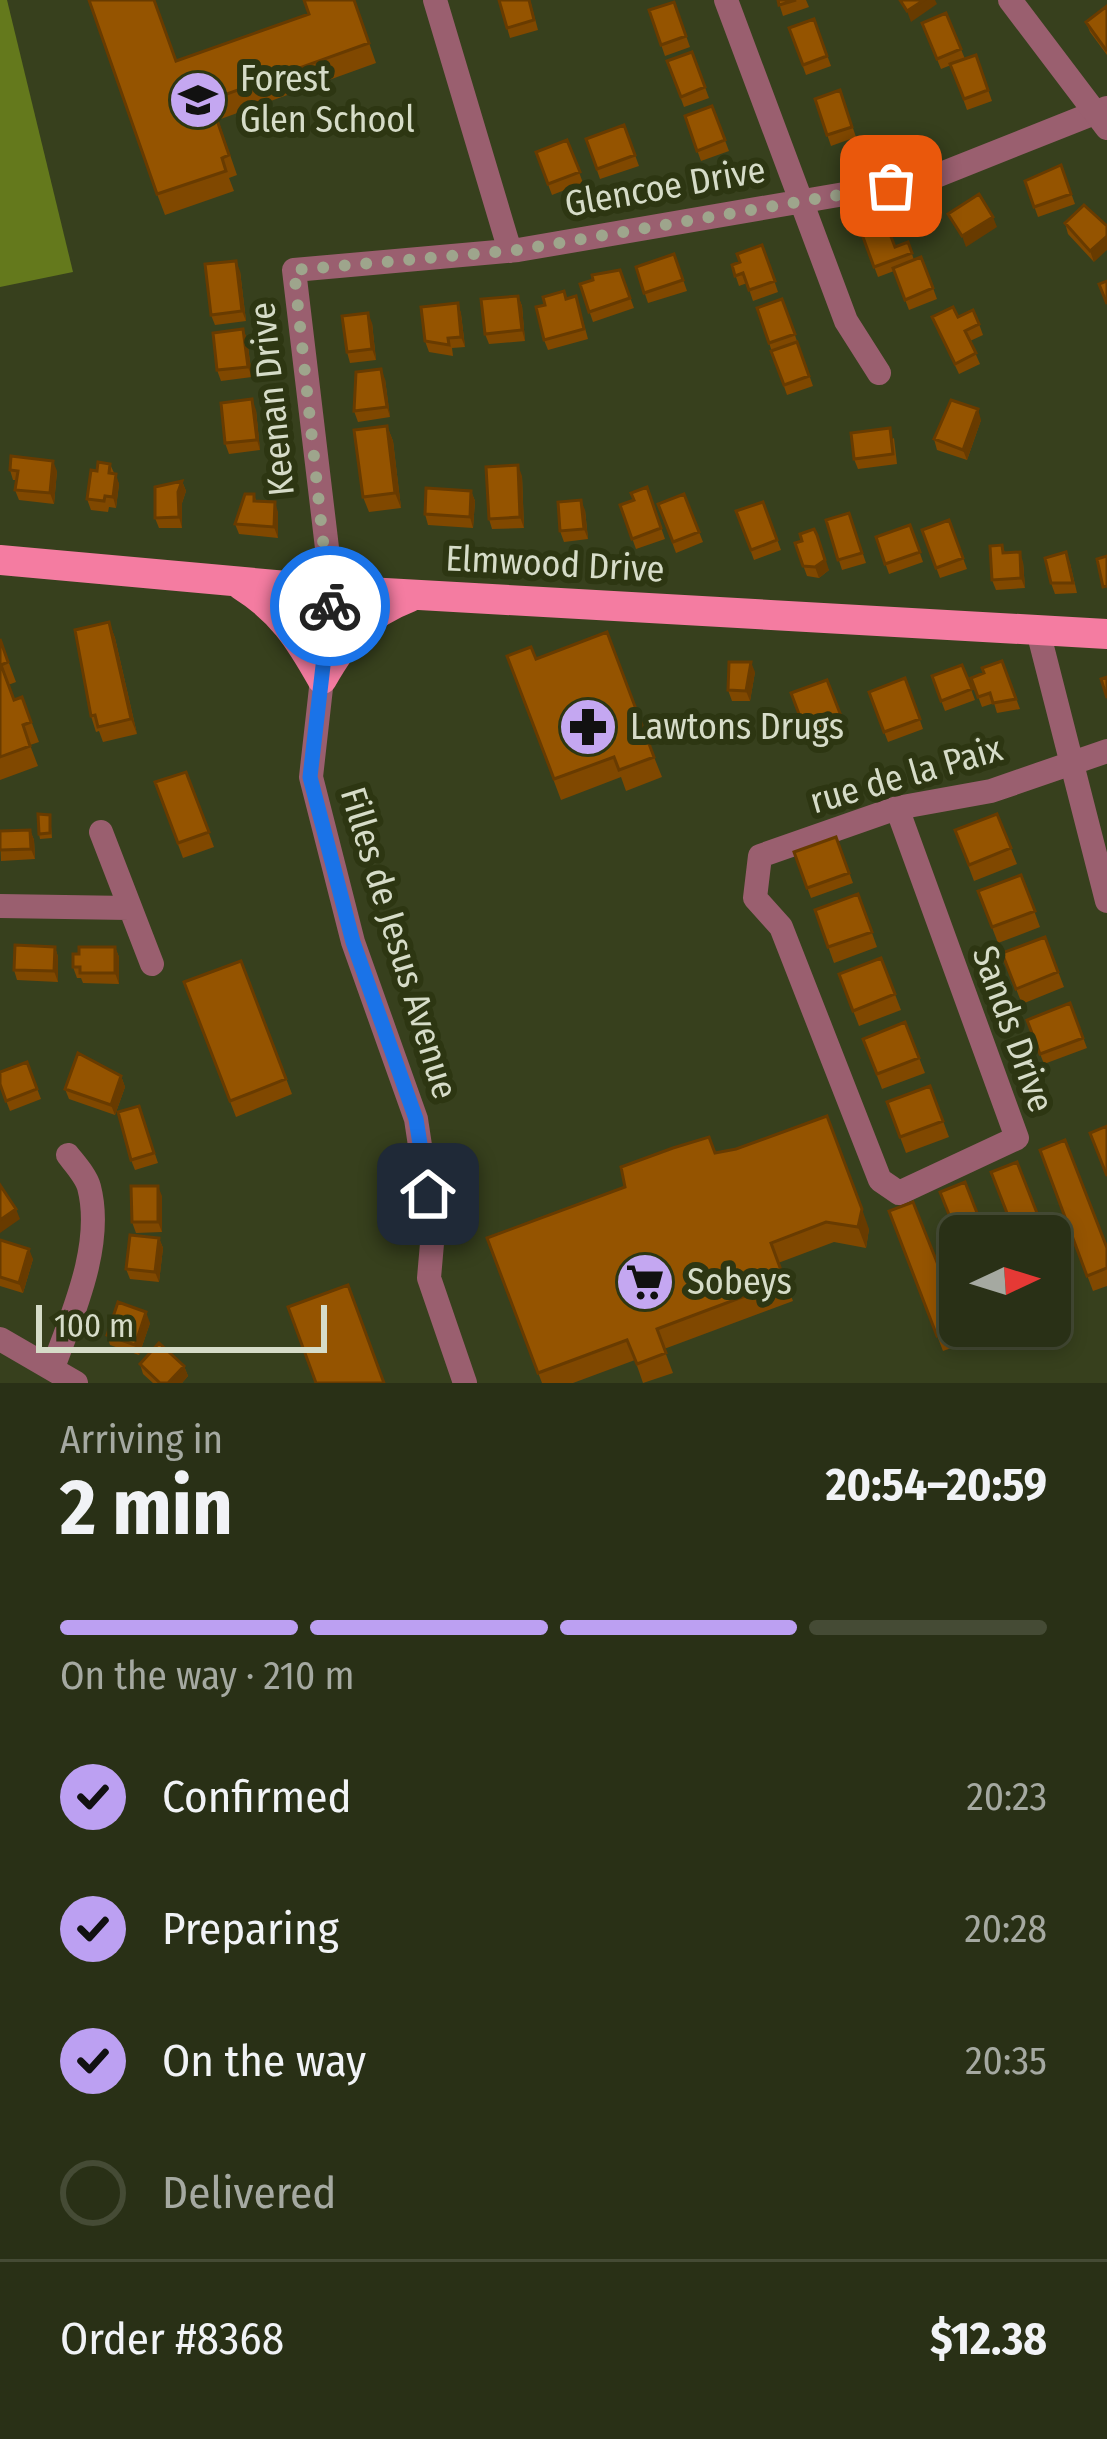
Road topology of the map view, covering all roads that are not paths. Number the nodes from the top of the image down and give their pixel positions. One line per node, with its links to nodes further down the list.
1 (435, 0): 6 (street)
2 (726, 0): 5 (street)
3 (1010, 0): 4 (street)
4 (1101, 116): 5 (street, Glencoe Drive)
5 (799, 200): 6 (street, Glencoe Drive); 8 (street)
6 (510, 250): 7 (street, Glencoe Drive)
7 (294, 270): 11 (street, Keenan Drive)
8 (879, 373)
9 (0, 560): 10 (main road, Elmwood Drive)
10 (236, 581): 11 (main road, Elmwood Drive); 15 (main road)
11 (332, 590): 12 (main road, Elmwood Drive); 15 (street, Filles de Jesus Avenue)
12 (416, 595): 13 (main road, Elmwood Drive); 15 (main road)
13 (1038, 631): 14 (main road, Elmwood Drive); 17 (street)
14 (1107, 634)
15 (322, 679): 29 (street, Filles de Jesus Avenue)
16 (1107, 751): 17 (street, rue de la Paix)
17 (1071, 763): 18 (street, rue de la Paix); 21 (street)
18 (897, 808): 20 (street, rue de la Paix); 20 (street, Sands Drive)
19 (100, 832): 23 (street)
20 (760, 856)
21 (1107, 902)
22 (0, 906): 23 (street)
23 (129, 908): 24 (street)
24 (152, 964)
25 (68, 1154): 27 (street)
26 (0, 1339): 27 (street)
27 (54, 1365): 28 (street)
28 (76, 1383)
29 (465, 1383)

